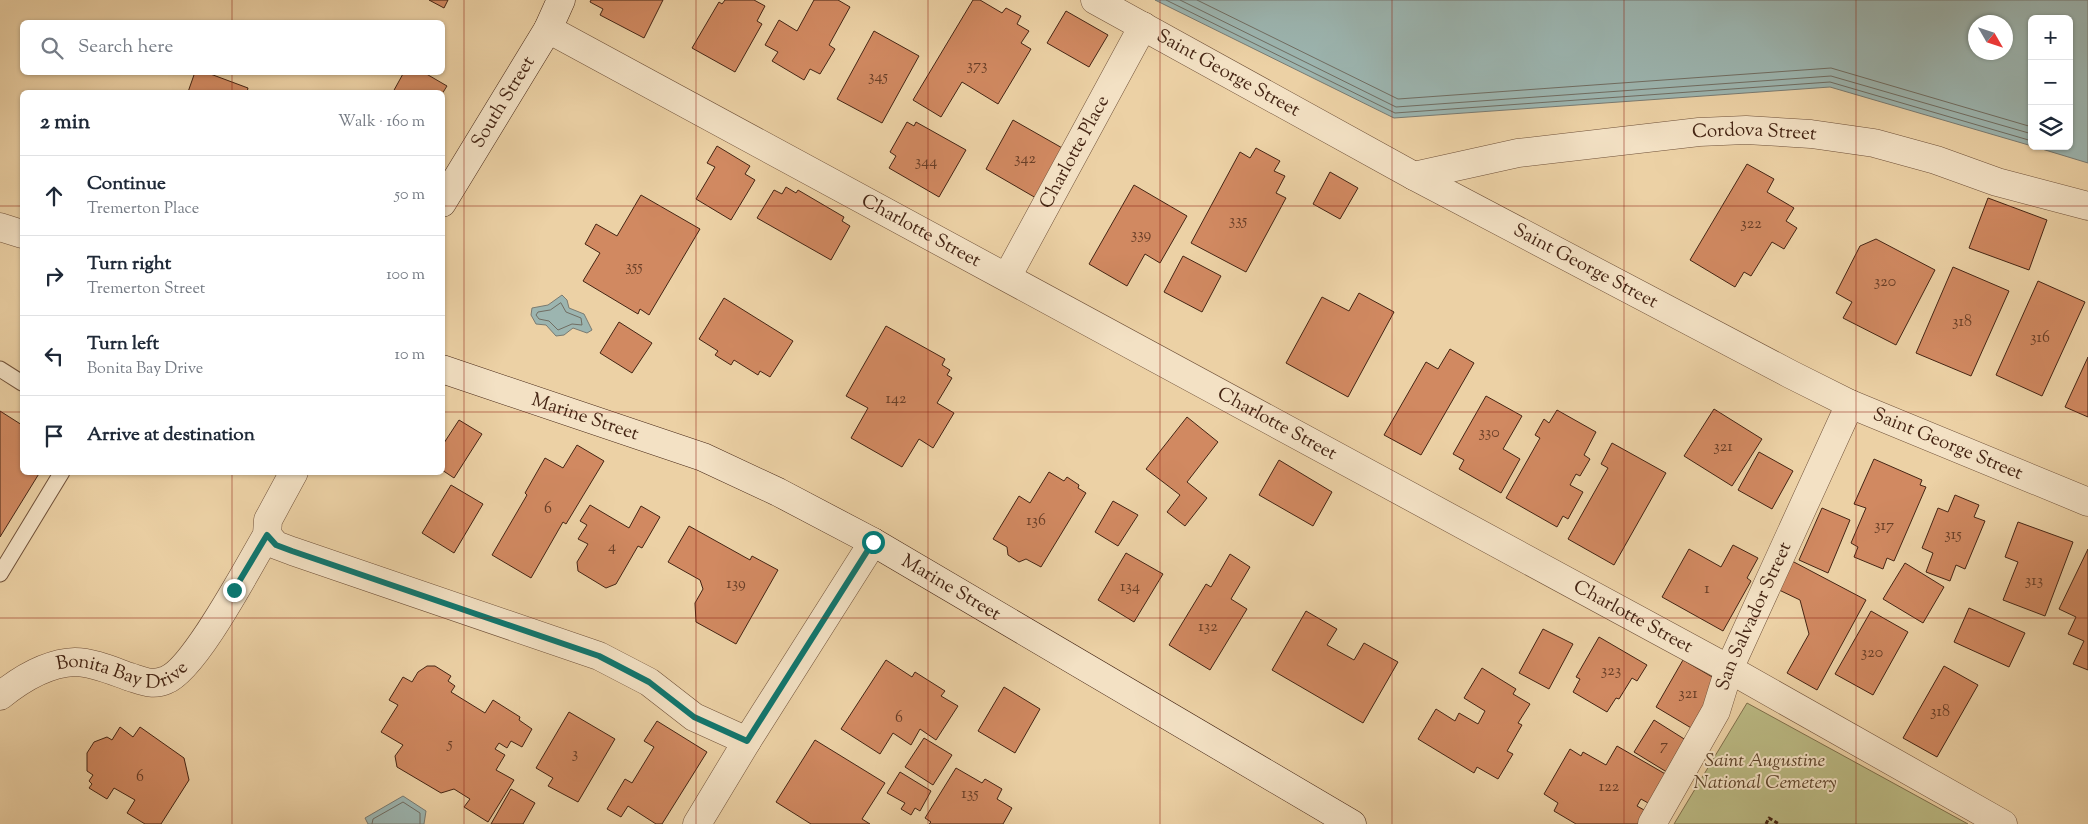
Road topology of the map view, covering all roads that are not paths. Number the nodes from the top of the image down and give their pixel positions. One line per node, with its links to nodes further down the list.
1 (561, 0): 4 (street, South Street)
2 (1095, 0): 3 (street, Saint George Street)
3 (1144, 26): 5 (street, Saint George Street); 10 (street, Charlotte Place)
4 (548, 29): 6 (street, South Street); 10 (street, Charlotte Street)
5 (1414, 176): 7 (street, Cordova Street); 14 (street, Saint George Street)
6 (445, 198)
7 (2088, 206)
8 (0, 227): 9 (street)
9 (20, 233)
10 (1007, 277): 21 (street, Charlotte Street)
11 (0, 369): 13 (lane)
12 (445, 370): 19 (street, Marine Street)
13 (20, 382)
14 (1850, 404): 17 (street, Saint George Street); 21 (street, San Salvador Street)
15 (60, 475): 20 (lane)
16 (292, 475): 18 (street)
17 (2088, 502)
18 (267, 535): 22 (street, Bonita Bay Drive); 23 (street)
19 (873, 542): 23 (street); 25 (street, Marine Street)
20 (0, 574)
21 (1729, 669): 26 (street, San Salvador Street); 27 (street, Charlotte Street)
22 (0, 696)
23 (747, 741): 24 (street)
24 (698, 824)
25 (1352, 824)
26 (1652, 824)
27 (2003, 824)

